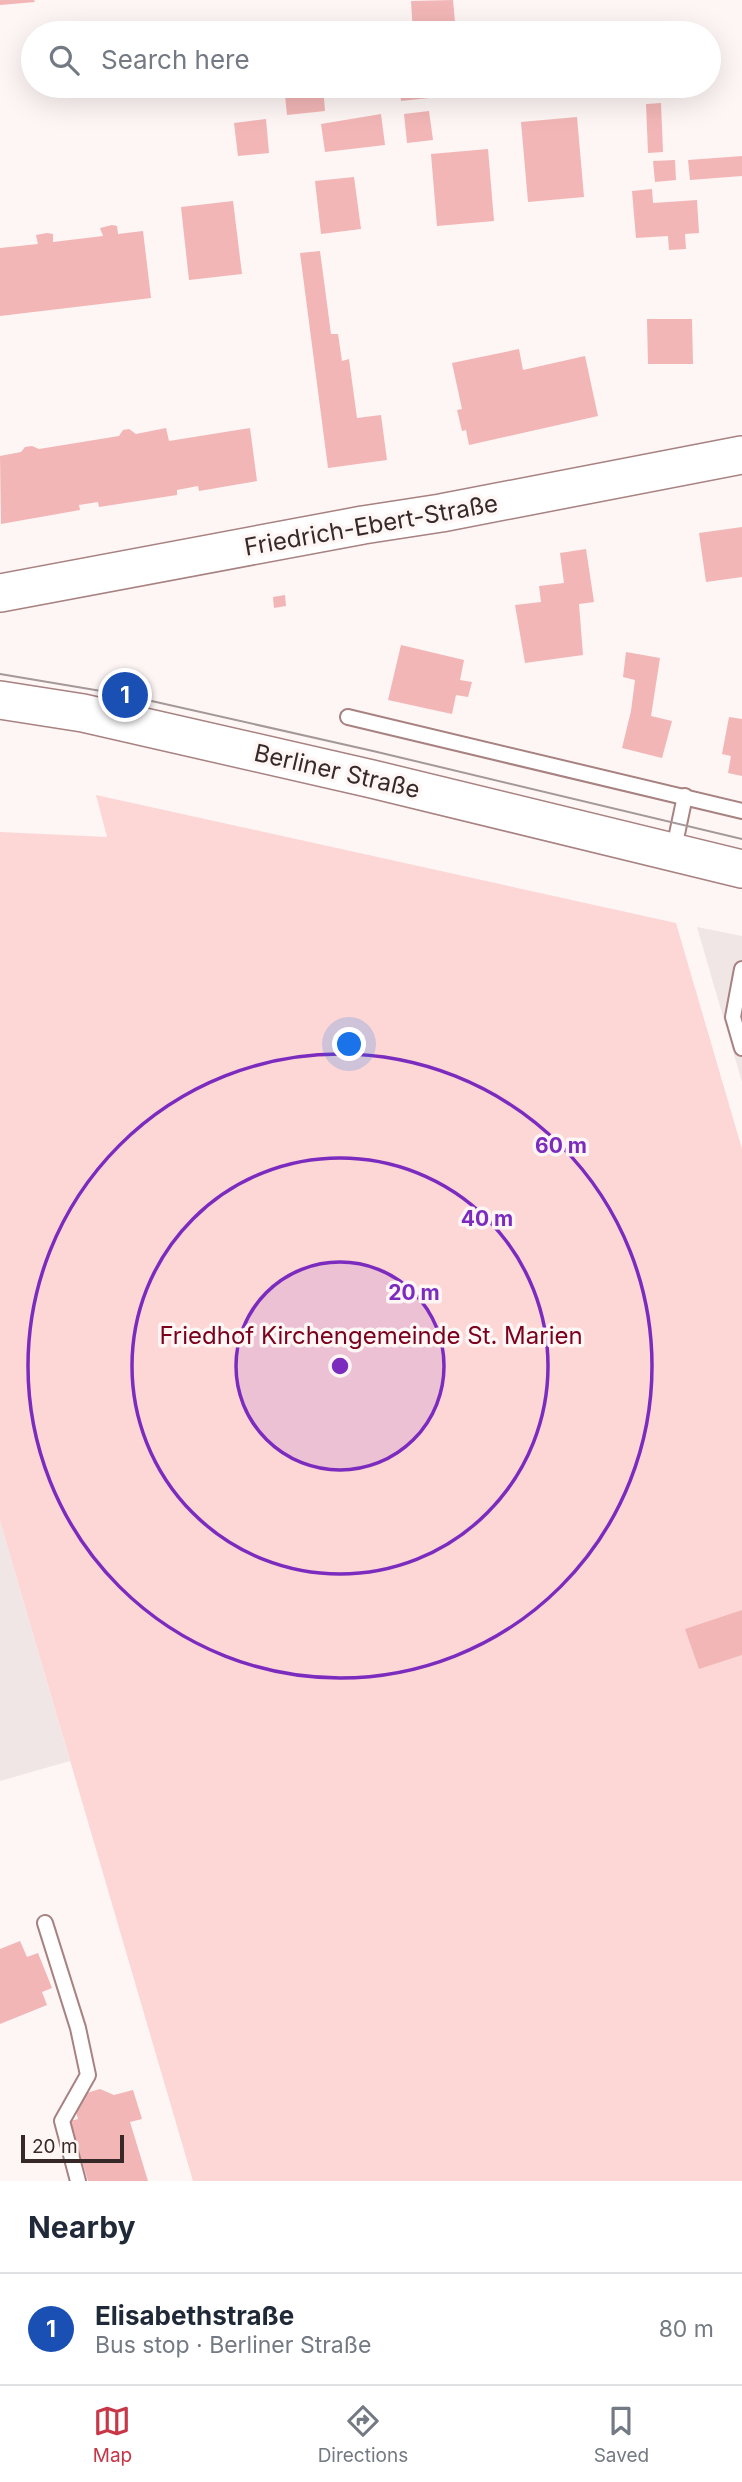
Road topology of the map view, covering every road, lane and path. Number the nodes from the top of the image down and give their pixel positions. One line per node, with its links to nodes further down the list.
1 (742, 455): 2 (street, Friedrich-Ebert-Straße)
2 (0, 593)
3 (0, 700): 7 (street, Berliner Straße)
4 (348, 717): 5 (lane)
5 (685, 796): 6 (lane); 7 (lane)
6 (742, 811)
7 (673, 853): 8 (street, Berliner Straße)
8 (742, 869)
9 (742, 969): 10 (lane)
10 (742, 1048)
11 (45, 1923): 12 (lane)
12 (78, 2181)

